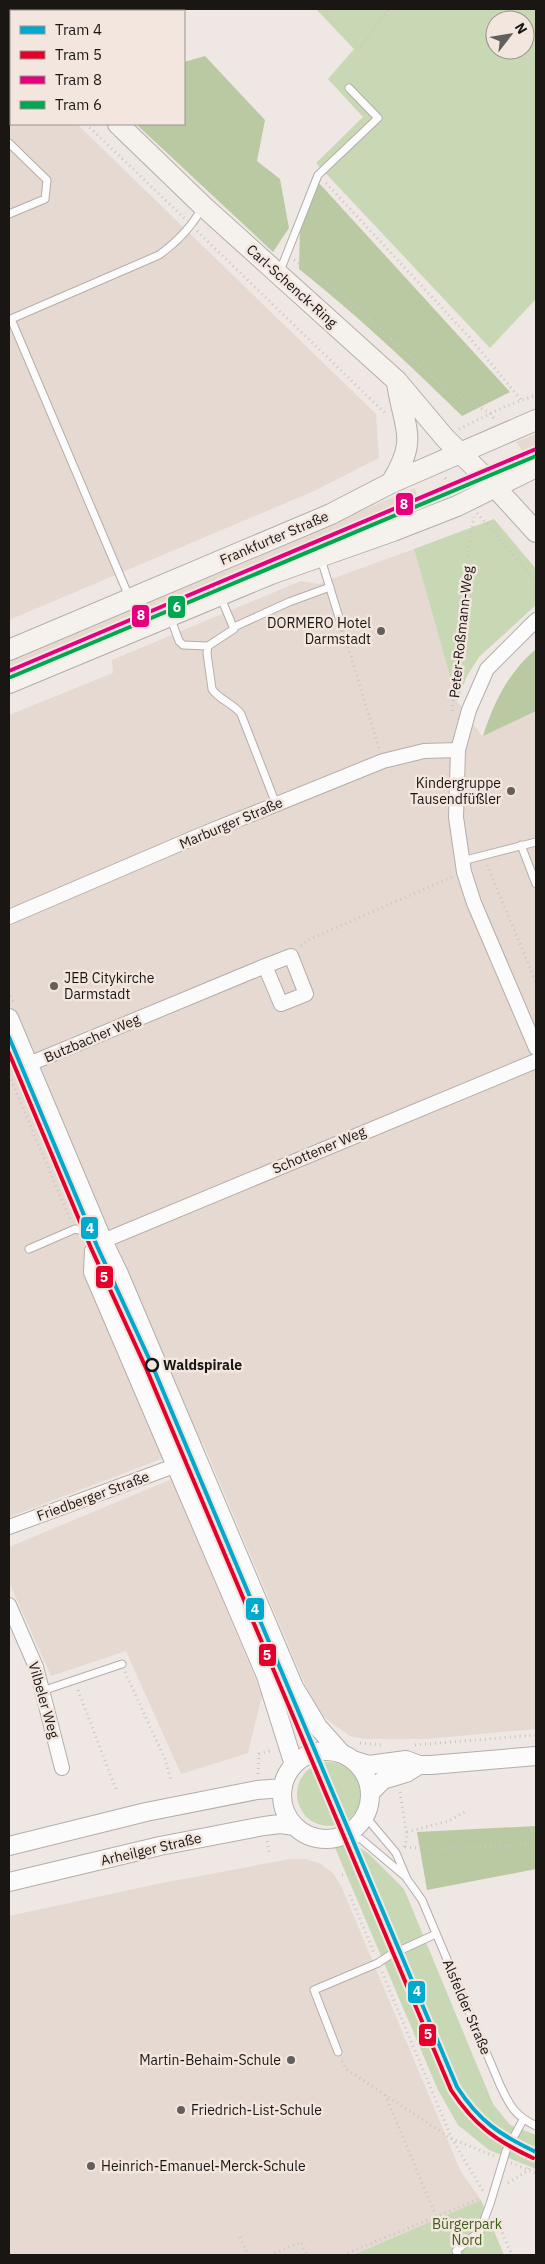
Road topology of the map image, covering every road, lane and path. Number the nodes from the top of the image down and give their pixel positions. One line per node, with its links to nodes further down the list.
1 (389, 9): 2 (path)
2 (361, 47)
3 (349, 88): 7 (lane)
4 (87, 125): 10 (path)
5 (119, 125): 8 (main road, Carl-Schenck-Ring)
6 (9, 143): 9 (lane)
7 (318, 175): 11 (lane); 15 (path)
8 (203, 206): 10 (lane); 12 (main road, Carl-Schenck-Ring)
9 (9, 214)
10 (192, 226): 17 (path); 31 (lane)
11 (286, 255): 12 (lane); 16 (path)
12 (279, 274): 13 (main road, Carl-Schenck-Ring)
13 (397, 382): 21 (main road, Carl-Schenck-Ring); 24 (main road)
14 (536, 395): 15 (path)
15 (521, 400): 16 (path)
16 (490, 413): 18 (path); 20 (path)
17 (390, 418)
18 (494, 418)
19 (536, 420): 21 (main road, Frankfurter Straße)
20 (471, 422)
21 (460, 452): 22 (main road, Frankfurter Straße); 25 (main road, Carl-Schenck-Ring)
22 (432, 464): 24 (main road, Frankfurter Straße); 26 (path)
23 (536, 467): 25 (main road)
24 (391, 483): 31 (main road, Frankfurter Straße)
25 (495, 487): 26 (main road); 27 (main road, Carl-Schenck-Ring)
26 (471, 506): 28 (main road); 29 (path); 40 (path, Peter-Roßmann-Weg)
27 (536, 532)
28 (320, 556): 30 (lane); 33 (main road)
29 (536, 581)
30 (330, 588): 35 (lane); 36 (lane)
31 (130, 599): 38 (main road, Frankfurter Straße)
32 (223, 603): 35 (lane)
33 (170, 616): 37 (lane); 39 (main road)
34 (536, 620): 41 (street)
35 (234, 627): 37 (lane)
36 (342, 627): 42 (path)
37 (208, 646): 43 (lane)
38 (9, 650)
39 (9, 683)
40 (450, 718)
41 (458, 750): 42 (street, Marburger Straße); 47 (street)
42 (383, 761): 43 (street, Marburger Straße)
43 (276, 804): 49 (street, Marburger Straße)
44 (536, 842): 45 (lane)
45 (521, 845): 46 (lane); 48 (lane)
46 (483, 855): 47 (lane); 52 (path)
47 (463, 866): 50 (path); 54 (street)
48 (536, 884)
49 (9, 917)
50 (291, 956): 51 (street, Butzbacher Weg); 51 (street)
51 (265, 966): 56 (street, Butzbacher Weg)
52 (536, 982)
53 (9, 1018): 56 (street)
54 (536, 1048)
55 (536, 1061): 59 (street, Schottener Weg)
56 (29, 1064): 59 (street)
57 (9, 1075): 58 (path)
58 (75, 1229): 59 (lane); 60 (lane)
59 (103, 1241): 61 (street); 71 (street)
60 (29, 1249)
61 (177, 1465): 62 (street, Friedberger Straße); 72 (street)
62 (9, 1527)
63 (9, 1605): 66 (street, Vilbeler Weg)
64 (122, 1664): 65 (lane); 75 (path)
65 (75, 1680): 66 (lane); 77 (path)
66 (42, 1691): 73 (street, Vilbeler Weg)
67 (536, 1735): 69 (path)
68 (355, 1742): 74 (path)
69 (408, 1745)
70 (536, 1756): 74 (street)
71 (348, 1757): 72 (street); 74 (street); 78 (street)
72 (294, 1765): 76 (street)
73 (62, 1768)
74 (397, 1769): 78 (street); 82 (path)
75 (171, 1780)
76 (283, 1788): 81 (street); 85 (street)
77 (117, 1792)
78 (370, 1793): 80 (street)
79 (466, 1811): 82 (path)
80 (365, 1816): 83 (street); 87 (lane, Alsfelder Straße)
81 (295, 1826): 83 (street, Arheilger Straße); 91 (street, Arheilger Straße)
82 (407, 1832): 86 (path)
83 (341, 1837): 88 (lane, Alsfelder Straße)
84 (536, 1844): 86 (path)
85 (9, 1846)
86 (404, 1847): 87 (path)
87 (396, 1853): 90 (lane, Alsfelder Straße)
88 (385, 1861): 89 (path); 90 (lane, Alsfelder Straße)
89 (342, 1875)
90 (408, 1879): 93 (lane, Alsfelder Straße)
91 (9, 1882)
92 (350, 1896): 94 (path)
93 (436, 1934): 94 (lane); 98 (lane, Alsfelder Straße)
94 (378, 1963): 95 (lane); 100 (path)
95 (338, 2052)
96 (346, 2069): 97 (path)
97 (385, 2095): 100 (path); 107 (path)
98 (523, 2120): 99 (lane, Alsfelder Straße); 102 (lane)
99 (536, 2126)
100 (452, 2139): 102 (path); 106 (path)
101 (536, 2158): 103 (path)
102 (504, 2160): 103 (path); 105 (lane)
103 (527, 2171): 104 (path)
104 (536, 2173)
105 (493, 2193): 106 (lane); 107 (path)
106 (490, 2204): 113 (lane); 114 (path)
107 (436, 2216): 112 (path)
108 (240, 2238): 109 (path)
109 (248, 2255)
110 (270, 2255): 111 (path)
111 (307, 2255)
112 (343, 2255)
113 (458, 2255)
114 (512, 2255)

